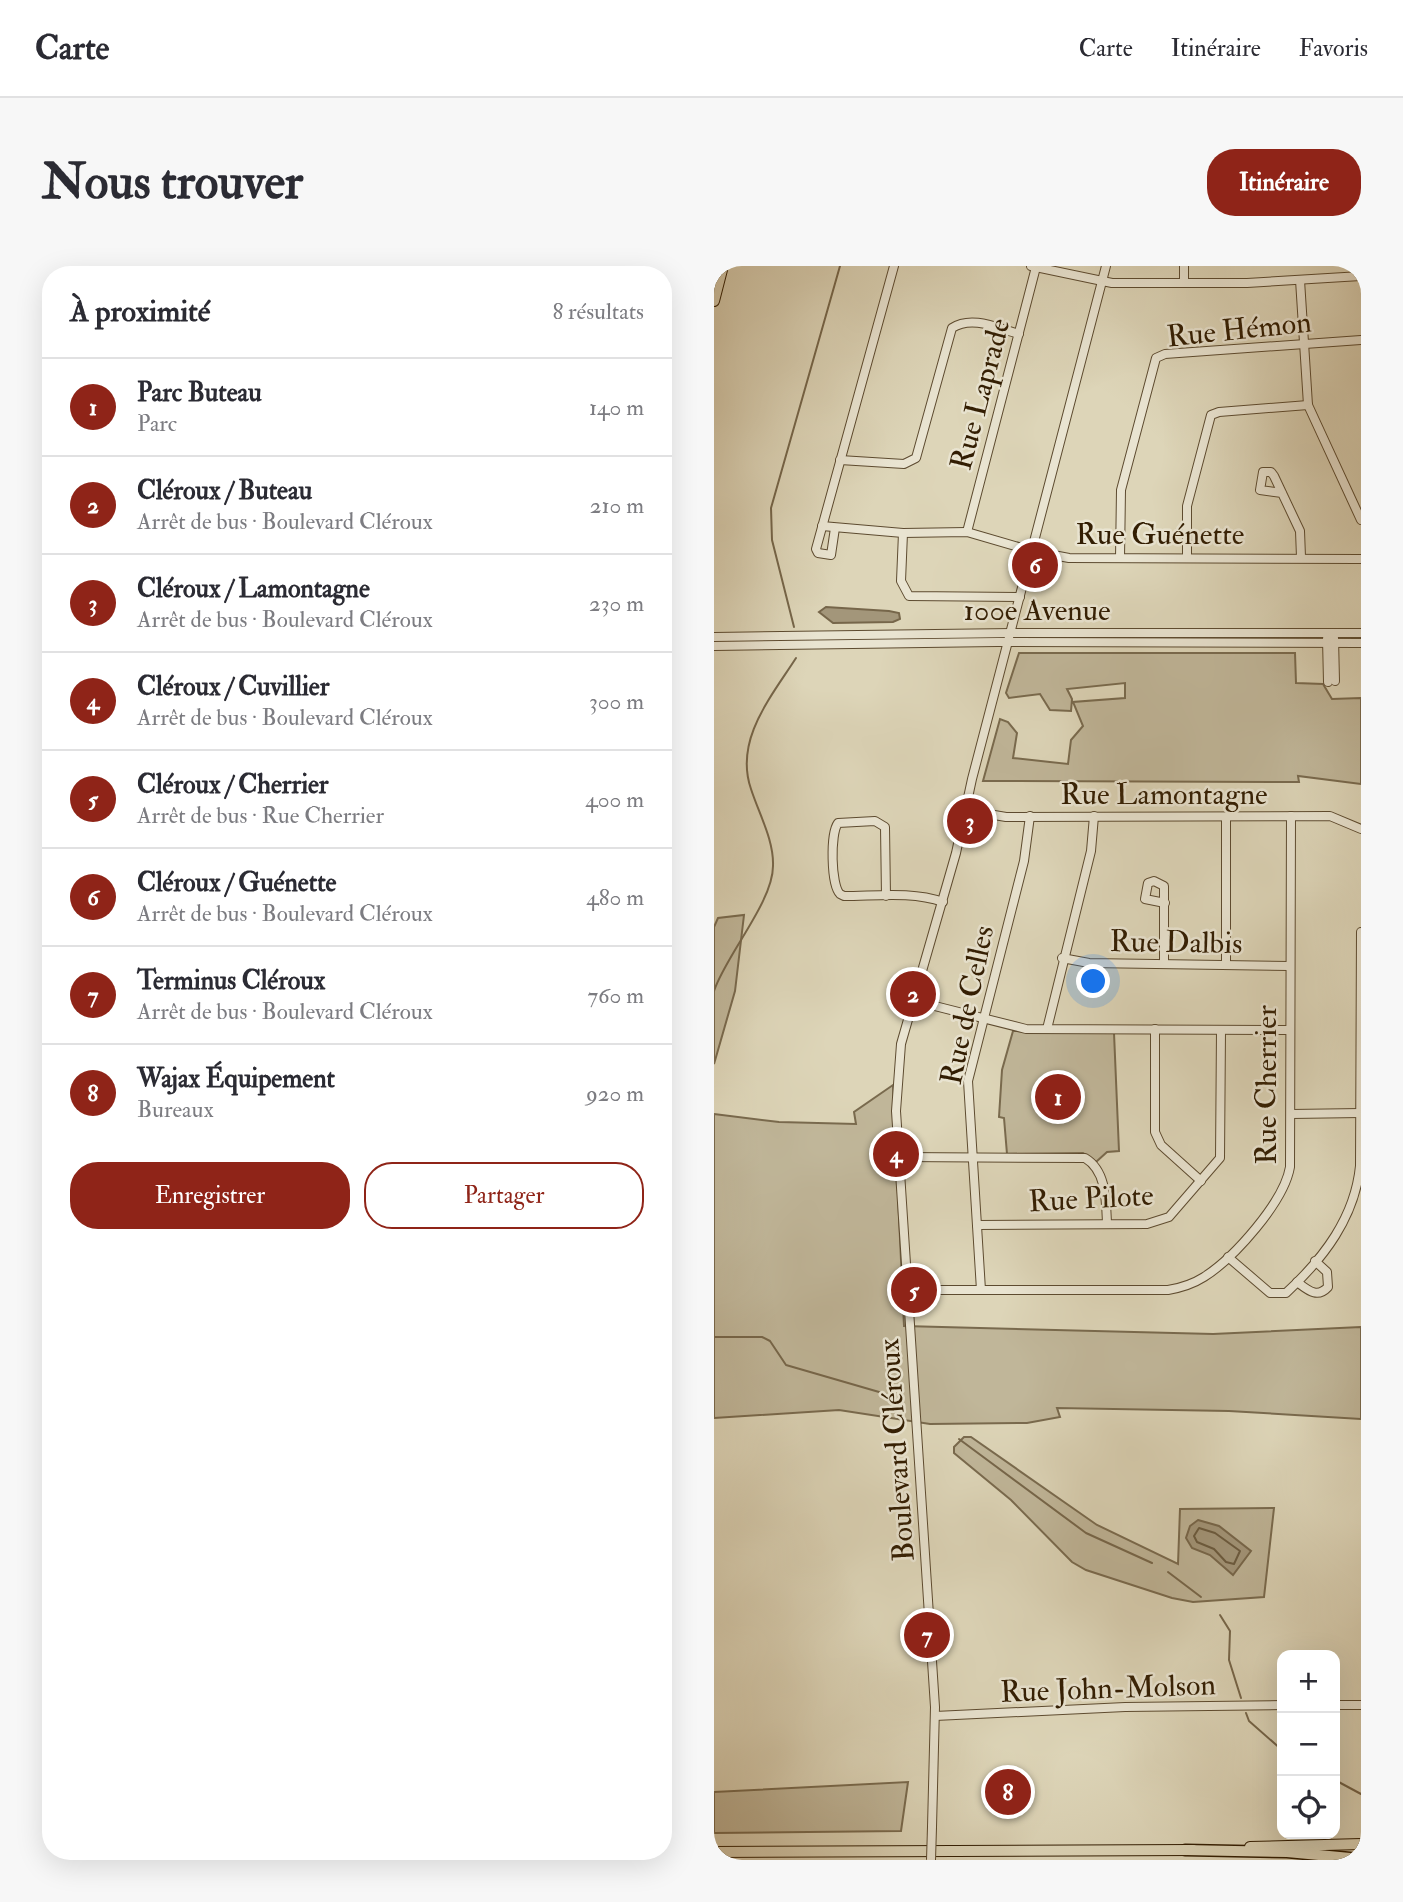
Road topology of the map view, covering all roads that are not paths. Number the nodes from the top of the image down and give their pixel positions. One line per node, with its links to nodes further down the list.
1 (723, 266): 10 (main road)
2 (894, 266): 15 (street)
3 (1105, 266): 8 (street, Boulevard Cléroux)
4 (1184, 266): 9 (street)
5 (1033, 267): 8 (street); 11 (street, Rue Laprade)
6 (1361, 276): 7 (street)
7 (1300, 280): 9 (street); 13 (street)
8 (1102, 282): 9 (street); 22 (street, Boulevard Cléroux)
9 (1184, 283)
10 (714, 301)
11 (1019, 334): 15 (street); 20 (street, Rue Laprade)
12 (1361, 340): 13 (street, Rue Hémon)
13 (1304, 344): 14 (street); 24 (street, Rue Hémon)
14 (1308, 405): 17 (street); 23 (street)
15 (840, 460): 18 (street)
16 (1282, 493): 25 (street)
17 (1361, 520)
18 (822, 526): 19 (street, Rue Guénette); 19 (street)
19 (835, 528): 21 (street, Rue Guénette)
20 (967, 532): 21 (street, Rue Guénette); 22 (street, Rue Guénette)
21 (903, 533): 27 (street)
22 (1032, 551): 24 (street, Rue Guénette); 27 (street, Boulevard Cléroux)
23 (1186, 557): 24 (street, Rue Guénette); 25 (street, Rue Guénette)
24 (1119, 558)
25 (1300, 558): 26 (street, Rue Guénette)
26 (1361, 559)
27 (1020, 597): 28 (street, Boulevard Cléroux)
28 (1012, 633): 29 (street, 100e Avenue); 31 (street, 100e Avenue); 32 (street, Boulevard Cléroux)
29 (1330, 633): 30 (street, 100e Avenue); 33 (street)
30 (1361, 633)
31 (714, 637)
32 (1009, 642): 33 (street, 100e Avenue); 35 (street, 100e Avenue); 37 (street, Boulevard Cléroux)
33 (1330, 643): 34 (street, 100e Avenue); 36 (street)
34 (1361, 643)
35 (714, 646)
36 (1332, 681)
37 (965, 810): 38 (street, Rue Lamontagne); 44 (street, Boulevard Cléroux)
38 (1030, 816): 40 (street, Rue Lamontagne); 52 (street, Rue de Celles)
39 (1291, 816): 41 (street, Rue Lamontagne); 42 (street, Rue Lamontagne); 50 (street, Rue Cherrier)
40 (1094, 817): 41 (street, Rue Lamontagne); 47 (street)
41 (1226, 817): 49 (street)
42 (1361, 829)
43 (886, 896): 43 (street); 44 (street)
44 (943, 902): 51 (street, Boulevard Cléroux)
45 (1165, 903): 48 (street)
46 (1361, 932): 57 (street)
47 (1062, 958): 48 (street, Rue Dalbis); 53 (street)
48 (1164, 964): 49 (street, Rue Dalbis)
49 (1226, 965): 50 (street, Rue Dalbis)
50 (1289, 966): 55 (street, Rue Cherrier)
51 (915, 1001): 52 (street); 60 (street, Boulevard Cléroux)
52 (982, 1018): 53 (street); 61 (street, Rue de Celles)
53 (1047, 1029): 54 (street)
54 (1155, 1029): 56 (street); 62 (street)
55 (1290, 1030): 56 (street); 59 (street, Rue Cherrier)
56 (1222, 1031): 62 (street, Rue Pilote)
57 (1361, 1043): 58 (street)
58 (1360, 1113): 59 (street); 66 (street)
59 (1291, 1114): 65 (street, Rue Cherrier)
60 (900, 1157): 61 (street); 68 (street, Boulevard Cléroux)
61 (972, 1158): 63 (street); 64 (street, Rue de Celles)
62 (1201, 1181): 63 (street, Rue Pilote)
63 (1107, 1224): 64 (street, Rue Pilote)
64 (977, 1225): 69 (street, Rue de Celles)
65 (1228, 1256): 67 (street); 69 (street, Rue Cherrier)
66 (1315, 1261): 67 (street); 67 (street)
67 (1297, 1282)
68 (909, 1290): 69 (street, Rue Cherrier); 73 (street, Boulevard Cléroux)
69 (981, 1290)
70 (1340, 1705): 71 (street)
71 (1361, 1705)
72 (1277, 1706): 73 (street, Rue John-Molson)
73 (935, 1716): 78 (street, Boulevard Cléroux, bridge)
74 (1361, 1844): 75 (main road)
75 (1185, 1850): 76 (main road); 77 (highway)
76 (714, 1852)
77 (1361, 1859)
78 (931, 1860)

